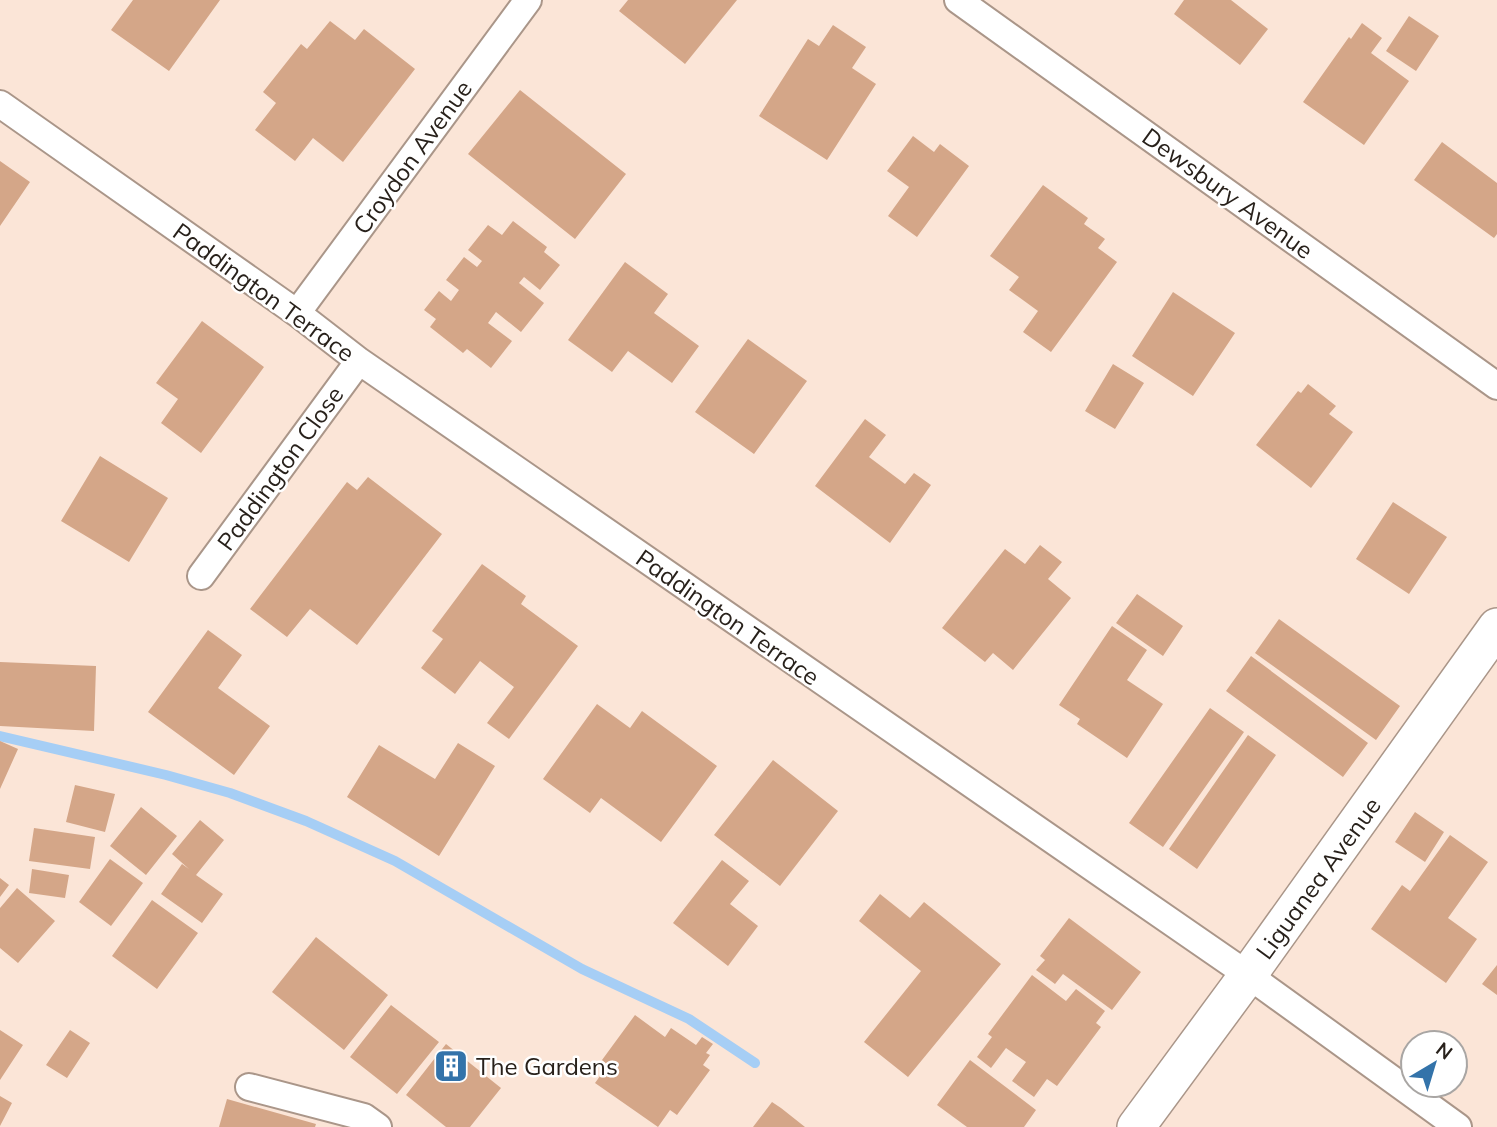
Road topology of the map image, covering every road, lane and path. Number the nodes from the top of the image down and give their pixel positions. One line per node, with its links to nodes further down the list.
1 (528, 0): 4 (street, Croydon Avenue)
2 (970, 4): 6 (street, Dewsbury Avenue)
3 (0, 104): 4 (street, Paddington Terrace)
4 (297, 313): 5 (street, Paddington Terrace)
5 (359, 361): 7 (street, Paddington Close); 9 (street, Paddington Terrace)
6 (1497, 386)
7 (201, 576)
8 (1497, 627): 9 (main road, Liguanea Avenue)
9 (1248, 975): 12 (main road, Liguanea Avenue); 13 (street, Paddington Terrace)
10 (249, 1087): 11 (street)
11 (378, 1127)
12 (1136, 1127)
13 (1458, 1127)

